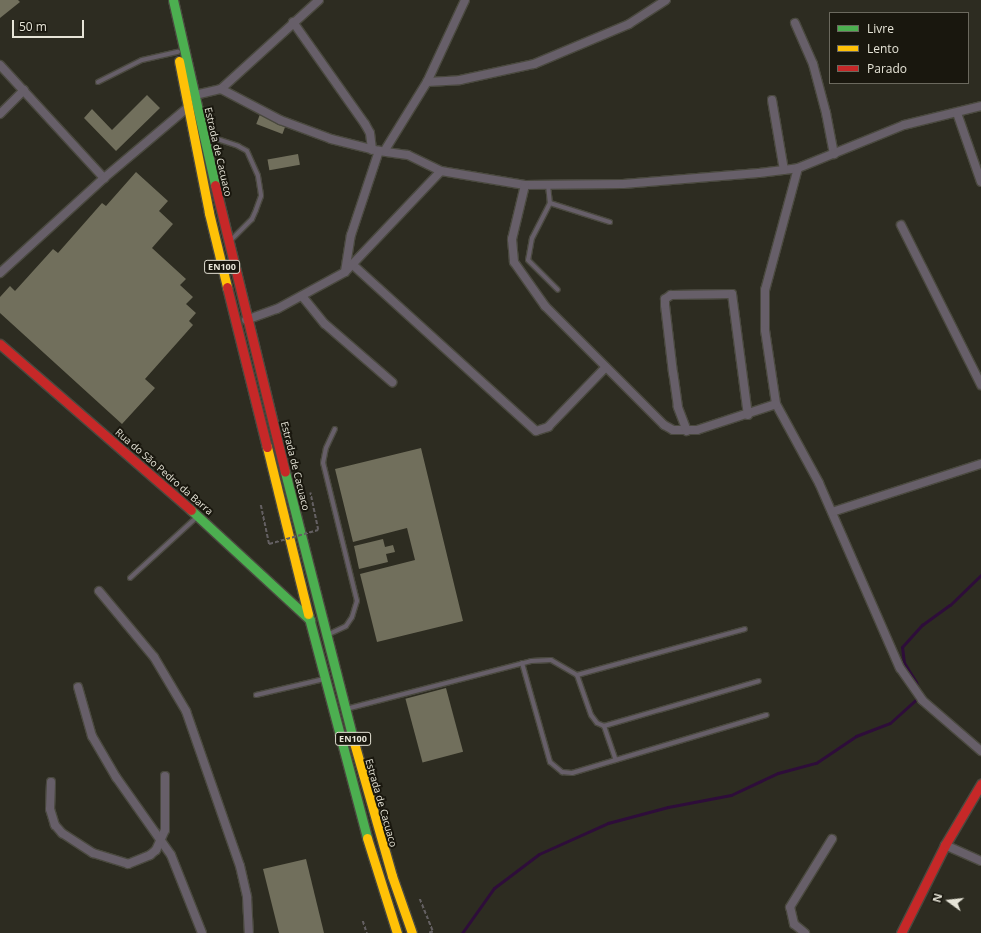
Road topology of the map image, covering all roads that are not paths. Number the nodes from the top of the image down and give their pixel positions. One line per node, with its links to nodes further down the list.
1 (165, 0): 8 (main road, Estrada de Cacuaco / EN100)
2 (173, 0): 14 (main road, Estrada de Cacuaco / EN100)
3 (319, 0): 6 (street)
4 (465, 0): 11 (street)
5 (666, 0): 11 (street)
6 (293, 22): 12 (street); 21 (street)
7 (795, 23): 22 (street)
8 (178, 52): 10 (lane); 17 (main road, Estrada de Cacuaco / EN100)
9 (0, 65): 13 (street)
10 (98, 82)
11 (427, 82): 21 (street)
12 (221, 89): 14 (street); 21 (street)
13 (24, 90): 19 (street); 26 (street)
14 (195, 95): 20 (main road, Estrada de Cacuaco / EN100)
15 (772, 100): 24 (street)
16 (981, 106): 18 (street)
17 (187, 108): 26 (street); 53 (main road, Estrada de Cacuaco / EN100)
18 (957, 113): 22 (street); 27 (street)
19 (0, 114)
20 (204, 135): 33 (main road, Estrada de Cacuaco / EN100); 33 (lane)
21 (378, 150): 25 (street); 35 (street)
22 (834, 154): 23 (street)
23 (798, 168): 24 (street); 44 (street)
24 (784, 170): 29 (street)
25 (440, 171): 28 (street); 34 (street)
26 (104, 178): 36 (street)
27 (981, 182)
28 (524, 185): 29 (street); 41 (street)
29 (548, 185): 30 (lane)
30 (550, 203): 31 (lane); 37 (lane)
31 (610, 222)
32 (901, 226): 43 (street)
33 (228, 244): 39 (main road, Estrada de Cacuaco / EN100)
34 (353, 265): 35 (street); 41 (street)
35 (345, 272): 38 (street)
36 (0, 273)
37 (558, 290)
38 (302, 296): 39 (street); 42 (street)
39 (246, 320): 55 (main road, Estrada de Cacuaco / EN100)
40 (0, 344): 50 (main road, Rua do São Pedro da Barra)
41 (606, 367): 47 (street)
42 (392, 382)
43 (981, 385)
44 (776, 404): 45 (street); 49 (street)
45 (748, 415): 47 (street); 47 (street)
46 (335, 429): 55 (lane)
47 (687, 431)
48 (981, 464): 49 (street)
49 (832, 512): 65 (street)
50 (198, 516): 51 (lane); 53 (main road, Rua do São Pedro da Barra)
51 (130, 578)
52 (99, 591): 75 (street)
53 (310, 620): 58 (main road, Estrada de Cacuaco / EN100)
54 (745, 629): 57 (lane)
55 (327, 636): 62 (main road, Estrada de Cacuaco / EN100)
56 (522, 663): 57 (lane); 62 (lane); 66 (lane)
57 (577, 675): 64 (lane)
58 (324, 679): 61 (lane); 76 (main road, Estrada de Cacuaco / EN100)
59 (759, 681): 64 (lane)
60 (78, 687): 71 (street)
61 (256, 694)
62 (346, 709): 77 (main road, Estrada de Cacuaco / EN100)
63 (767, 715): 66 (lane)
64 (604, 726): 66 (lane)
65 (981, 751)
66 (616, 760)
67 (165, 776): 71 (street)
68 (52, 782): 71 (street)
69 (981, 784): 72 (main road)
70 (832, 839): 78 (street)
71 (161, 840): 74 (street)
72 (946, 845): 73 (street); 79 (main road)
73 (981, 861)
74 (202, 933)
75 (249, 933)
76 (397, 933)
77 (412, 933)
78 (805, 933)
79 (901, 933)

